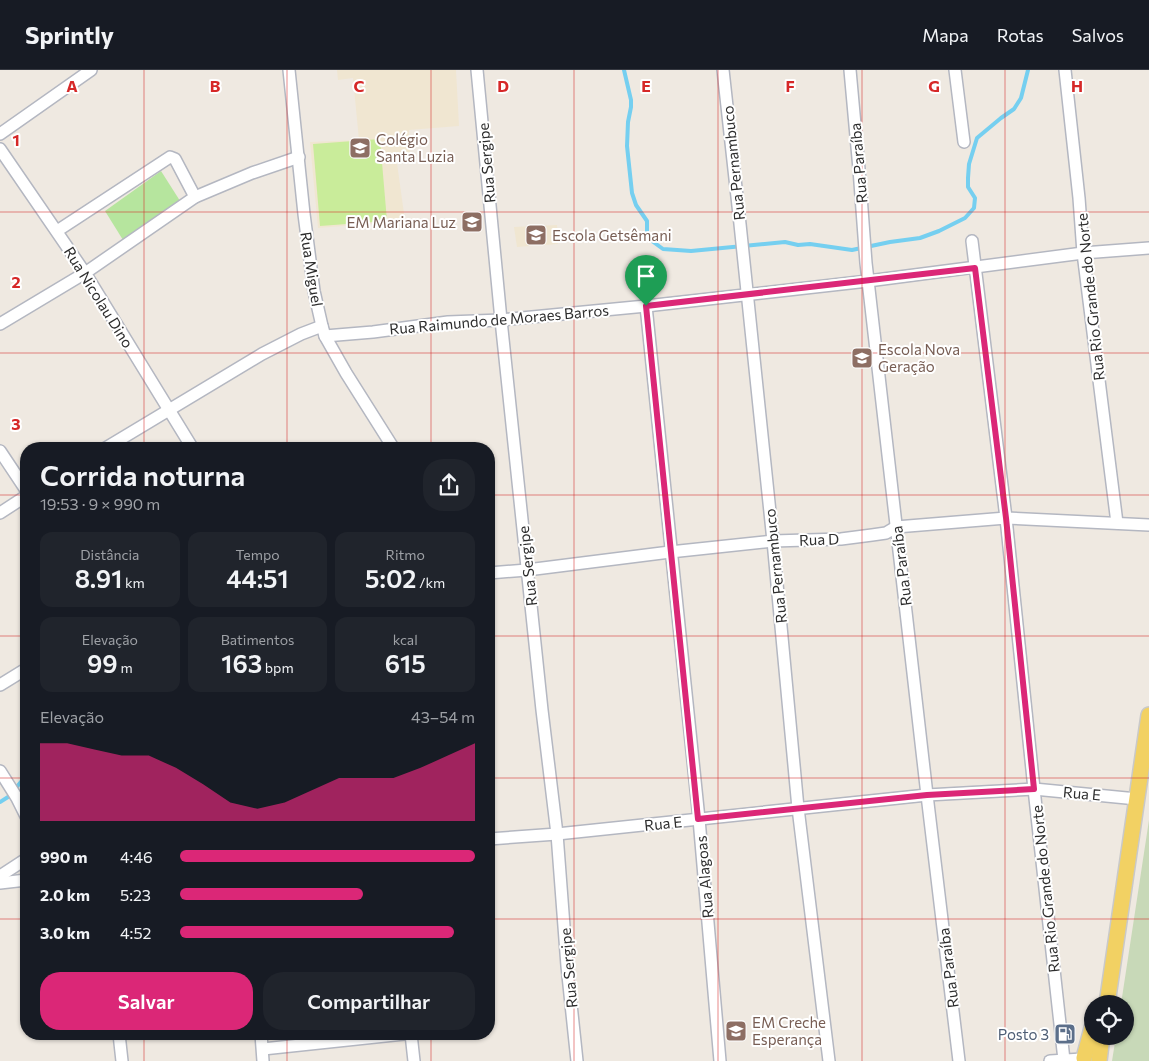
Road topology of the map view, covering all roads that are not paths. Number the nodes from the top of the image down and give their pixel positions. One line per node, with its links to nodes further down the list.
1 (91, 70): 8 (street)
2 (289, 70): 11 (street, Rua Miguel)
3 (477, 70): 22 (street, Rua Sergipe)
4 (723, 70): 20 (street, Rua Pernambuco)
5 (850, 70): 19 (street, Rua Paraíba)
6 (955, 70): 9 (street)
7 (1065, 74): 16 (street, Rua Rio Grande do Norte)
8 (0, 134)
9 (964, 142)
10 (0, 149): 13 (street, Rua Nicolau Dino)
11 (298, 157): 12 (street); 24 (street, Rua Miguel)
12 (195, 197): 13 (street); 18 (street)
13 (57, 231): 18 (street, Rua Nicolau Dino)
14 (972, 241): 17 (street, Rua Rio Grande do Norte)
15 (1149, 248): 16 (street, Rua Raimundo de Moraes Barros)
16 (1083, 253): 17 (street, Rua Raimundo de Moraes Barros); 34 (street, Rua Rio Grande do Norte)
17 (975, 268): 19 (street, Rua Raimundo de Moraes Barros); 33 (street, Rua Rio Grande do Norte)
18 (85, 273): 23 (street); 25 (street, Rua Nicolau Dino)
19 (868, 281): 20 (street, Rua Raimundo de Moraes Barros); 36 (street, Rua Paraíba)
20 (747, 294): 21 (street, Rua Raimundo de Moraes Barros); 37 (street, Rua Pernambuco)
21 (646, 306): 22 (street, Rua Raimundo de Moraes Barros); 38 (street, Rua Alagoas)
22 (501, 320): 24 (street, Rua Raimundo de Moraes Barros); 39 (street, Rua Sergipe)
23 (0, 324)
24 (323, 331): 25 (street, Rua Raimundo de Moraes Barros); 28 (street, Rua Miguel)
25 (170, 410): 26 (street, Rua Raimundo de Moraes Barros); 27 (street, Rua Nicolau Dino)
26 (116, 442)
27 (189, 442)
28 (390, 442)
29 (0, 451): 30 (street)
30 (20, 481)
31 (20, 500): 32 (street)
32 (0, 513)
33 (1006, 518): 34 (street, Rua D); 36 (street, Rua D); 45 (street, Rua Rio Grande do Norte)
34 (1117, 523): 35 (street, Rua D)
35 (1149, 525)
36 (896, 527): 37 (street, Rua D); 46 (street, Rua Paraíba)
37 (773, 541): 38 (street, Rua D); 49 (street, Rua Pernambuco)
38 (670, 552): 39 (street, Rua D); 50 (street, Rua Alagoas)
39 (527, 570): 40 (street, Rua D); 51 (street, Rua Sergipe)
40 (495, 573)
41 (20, 673): 42 (street)
42 (0, 685)
43 (1149, 715): 47 (main road)
44 (0, 771): 48 (street)
45 (1034, 789): 46 (street, Rua E); 47 (street, Rua E); 67 (street, Rua Rio Grande do Norte)
46 (927, 795): 49 (street, Rua E); 74 (street, Rua Paraíba)
47 (1137, 799): 57 (main road)
48 (20, 804)
49 (798, 808): 50 (street, Rua E); 73 (street, Rua Pernambuco)
50 (698, 819): 51 (street, Rua E); 72 (street, Rua Alagoas)
51 (556, 834): 52 (street, Rua E); 71 (street, Rua Sergipe)
52 (495, 839)
53 (20, 863): 54 (street)
54 (0, 876)
55 (20, 881): 56 (street)
56 (0, 883)
57 (1116, 944): 58 (main road); 59 (main road)
58 (1102, 995)
59 (1108, 995)
60 (120, 1040): 69 (street)
61 (262, 1040): 66 (street)
62 (364, 1040): 66 (street)
63 (412, 1040): 70 (street)
64 (1090, 1045): 68 (main road)
65 (1097, 1045): 68 (main road)
66 (263, 1055)
67 (1064, 1060): 68 (street); 75 (street)
68 (1089, 1060)
69 (122, 1061)
70 (414, 1061)
71 (577, 1061)
72 (720, 1061)
73 (829, 1061)
74 (959, 1061)
75 (1050, 1061)

